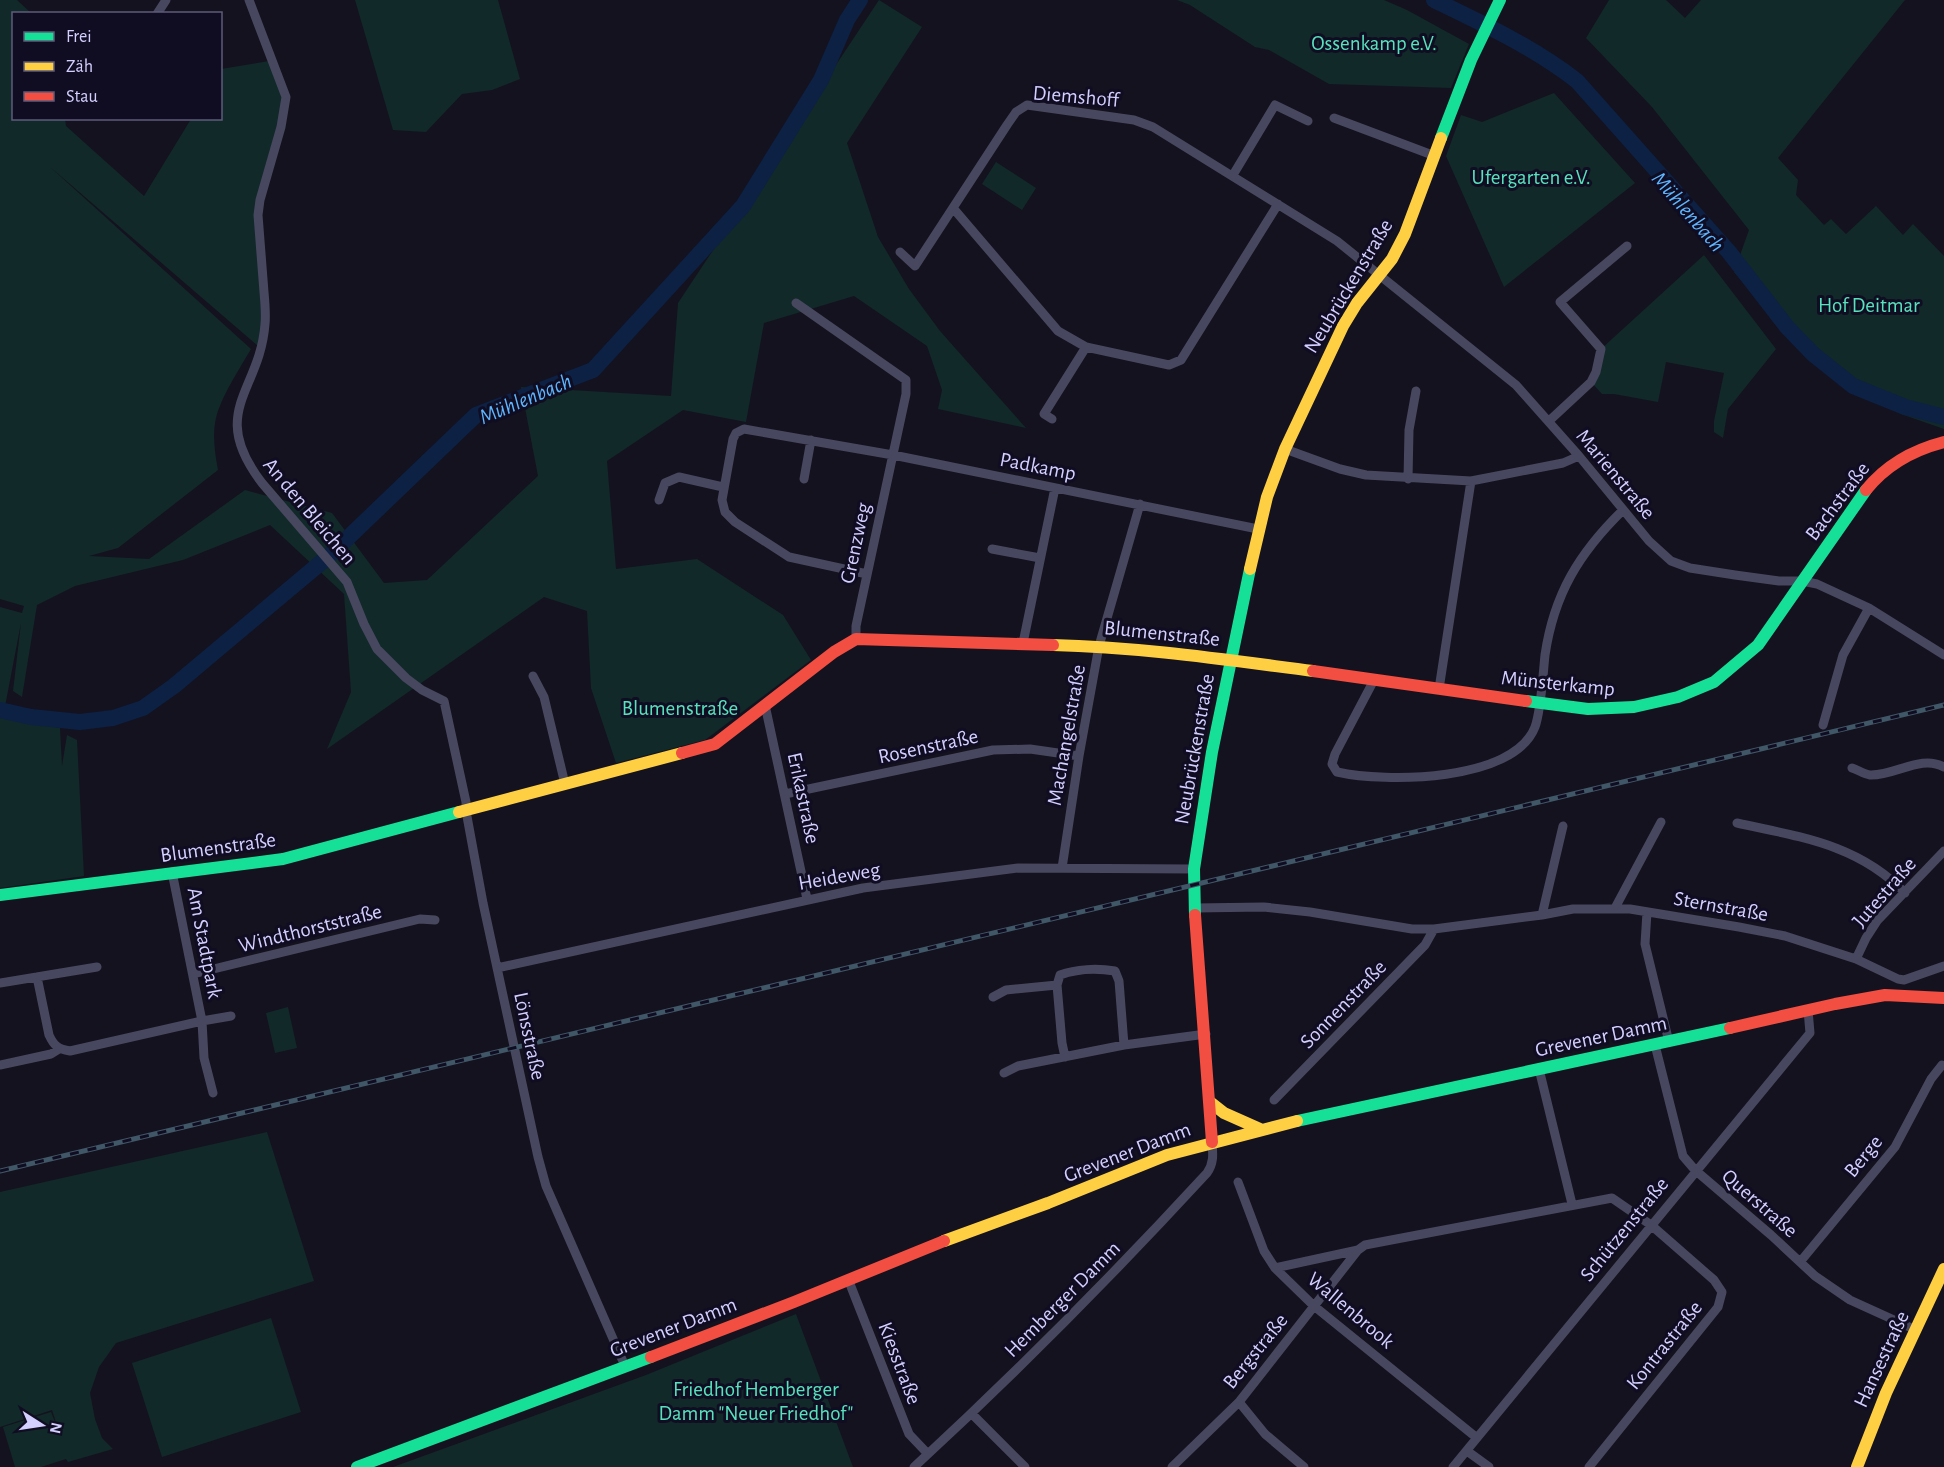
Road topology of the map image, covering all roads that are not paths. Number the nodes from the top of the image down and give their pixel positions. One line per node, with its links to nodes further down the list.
1 (249, 0): 44 (street, An den Bleichen)
2 (1499, 3): 5 (street, Neubrückenstraße)
3 (1334, 118): 5 (street)
4 (1308, 121): 6 (street)
5 (1435, 156): 11 (street, Neubrückenstraße)
6 (1233, 175): 7 (street, Diemshoff); 8 (street, Diemshoff)
7 (1278, 204): 11 (street, Diemshoff); 13 (street)
8 (954, 208): 10 (street, Diemshoff); 13 (street)
9 (1627, 246): 16 (street)
10 (900, 252)
11 (1380, 274): 16 (street, Marienstraße); 19 (street, Neubrückenstraße)
12 (796, 303): 20 (street, Grenzweg)
13 (1086, 347): 15 (street)
14 (1416, 391): 23 (street)
15 (1052, 419)
16 (1549, 421): 21 (street, Marienstraße)
17 (811, 440): 20 (street, Padkamp); 22 (street); 25 (street, Padkamp)
18 (1944, 442): 34 (street, Bachstraße)
19 (1285, 449): 23 (street); 30 (street, Neubrückenstraße)
20 (893, 455): 26 (street, Padkamp); 33 (street, Grenzweg)
21 (1579, 456): 24 (street); 29 (street, Marienstraße)
22 (804, 479)
23 (1408, 479): 24 (street)
24 (1471, 481): 43 (street)
25 (723, 487): 27 (street); 33 (street)
26 (1054, 488): 28 (street, Padkamp); 32 (street)
27 (659, 500)
28 (1140, 504): 30 (street, Padkamp); 38 (street, Machangelstraße)
29 (1623, 510): 34 (street, Marienstraße); 45 (street)
30 (1258, 529): 40 (street, Neubrückenstraße)
31 (992, 549): 32 (street)
32 (1040, 558): 37 (street)
33 (867, 574): 36 (street, Grenzweg)
34 (1802, 581): 35 (street, Marienstraße); 45 (street, Münsterkamp)
35 (1869, 608): 39 (street, Marienstraße); 47 (street)
36 (856, 639): 37 (street, Blumenstraße); 46 (street, Blumenstraße)
37 (1023, 643): 38 (street, Blumenstraße)
38 (1099, 646): 40 (street, Blumenstraße); 48 (street, Machangelstraße)
39 (1944, 655)
40 (1230, 660): 42 (street, Blumenstraße); 59 (street, Neubrückenstraße)
41 (532, 676): 51 (street)
42 (1374, 680): 43 (street, Blumenstraße); 45 (street)
43 (1439, 689): 45 (street, Münsterkamp)
44 (444, 701): 53 (street, Lönsstraße)
45 (1539, 702)
46 (765, 705): 51 (street, Blumenstraße); 52 (street, Erikastraße)
47 (1823, 725)
48 (1079, 756): 52 (street, Rosenstraße); 58 (street, Machangelstraße)
49 (1944, 767): 50 (street)
50 (1852, 768)
51 (565, 784): 53 (street, Blumenstraße)
52 (785, 794): 63 (street, Erikastraße)
53 (466, 811): 60 (street, Blumenstraße); 73 (street, Lönsstraße)
54 (1661, 822): 65 (street)
55 (1737, 823): 61 (street)
56 (1563, 826): 67 (street)
57 (1944, 852): 61 (street, Jutestraße)
58 (1062, 868): 59 (street, Heideweg); 63 (street, Heideweg)
59 (1194, 869): 64 (street, Neubrückenstraße)
60 (172, 872): 62 (street, Blumenstraße); 74 (street, Am Stadtpark)
61 (1905, 893): 70 (street, Jutestraße)
62 (0, 895)
63 (807, 899): 73 (street, Heideweg)
64 (1195, 908): 69 (street, Sternstraße); 83 (street, Neubrückenstraße)
65 (1615, 908): 66 (street, Sternstraße); 67 (street, Sternstraße)
66 (1647, 912): 70 (street, Sternstraße); 84 (street)
67 (1542, 915): 69 (street, Sternstraße)
68 (435, 920): 74 (street, Windthorststraße)
69 (1434, 929): 94 (street, Sonnenstraße)
70 (1856, 959): 71 (street, Sternstraße)
71 (1944, 966)
72 (97, 967): 75 (street)
73 (497, 968): 109 (street, Lönsstraße)
74 (193, 974): 82 (street, Am Stadtpark)
75 (37, 977): 76 (street); 87 (street)
76 (0, 983)
77 (1057, 985): 78 (street); 85 (street); 88 (street)
78 (993, 998)
79 (1944, 998): 80 (street, Grevener Damm)
80 (1808, 1010): 84 (street, Grevener Damm); 98 (street, Schützenstraße)
81 (231, 1016): 82 (street, Am Stadtpark)
82 (202, 1021): 87 (street, Am Stadtpark); 93 (street, Am Stadtpark)
83 (1206, 1034): 85 (street); 95 (street, Neubrückenstraße)
84 (1669, 1042): 86 (street, Grevener Damm)
85 (1124, 1045): 88 (street)
86 (1655, 1045): 91 (street, Grevener Damm); 98 (street, Querstraße)
87 (59, 1049): 89 (street, Am Stadtpark)
88 (1065, 1056): 92 (street)
89 (0, 1065)
90 (1942, 1065): 103 (street, Berge)
91 (1539, 1069): 96 (street, Grevener Damm); 100 (street)
92 (1004, 1072)
93 (213, 1093)
94 (1274, 1100)
95 (1210, 1102): 96 (street); 97 (street, Neubrückenstraße)
96 (1260, 1129): 97 (street, Grevener Damm)
97 (1212, 1142): 106 (street, Grevener Damm); 111 (street, Hemberger Damm)
98 (1695, 1170): 101 (street, Schützenstraße); 103 (street, Querstraße)
99 (1238, 1182): 104 (street, Wallenbrook)
100 (1572, 1204): 101 (street); 102 (street)
101 (1651, 1225): 112 (street, Schützenstraße); 122 (street, Kontrastraße)
102 (1358, 1250): 104 (street); 107 (street, Bergstraße)
103 (1800, 1262): 108 (street, Querstraße)
104 (1275, 1268): 107 (street, Wallenbrook)
105 (1944, 1269): 108 (street, Hansestraße)
106 (848, 1279): 109 (street, Grevener Damm); 114 (street, Kiesstraße)
107 (1314, 1306): 110 (street, Bergstraße); 112 (street, Wallenbrook)
108 (1916, 1330): 123 (street, Hansestraße)
109 (625, 1366): 115 (street, Grevener Damm)
110 (1239, 1402): 118 (street, Bergstraße); 119 (street)
111 (972, 1414): 114 (street, Hemberger Damm); 117 (street)
112 (1477, 1438): 113 (street, Schützenstraße)
113 (1467, 1450): 120 (street, Schützenstraße); 121 (street)
114 (928, 1454): 116 (street, Hemberger Damm)
115 (357, 1467)
116 (914, 1467)
117 (1025, 1467)
118 (1172, 1467)
119 (1304, 1467)
120 (1453, 1467)
121 (1489, 1467)
122 (1589, 1467)
123 (1857, 1467)

